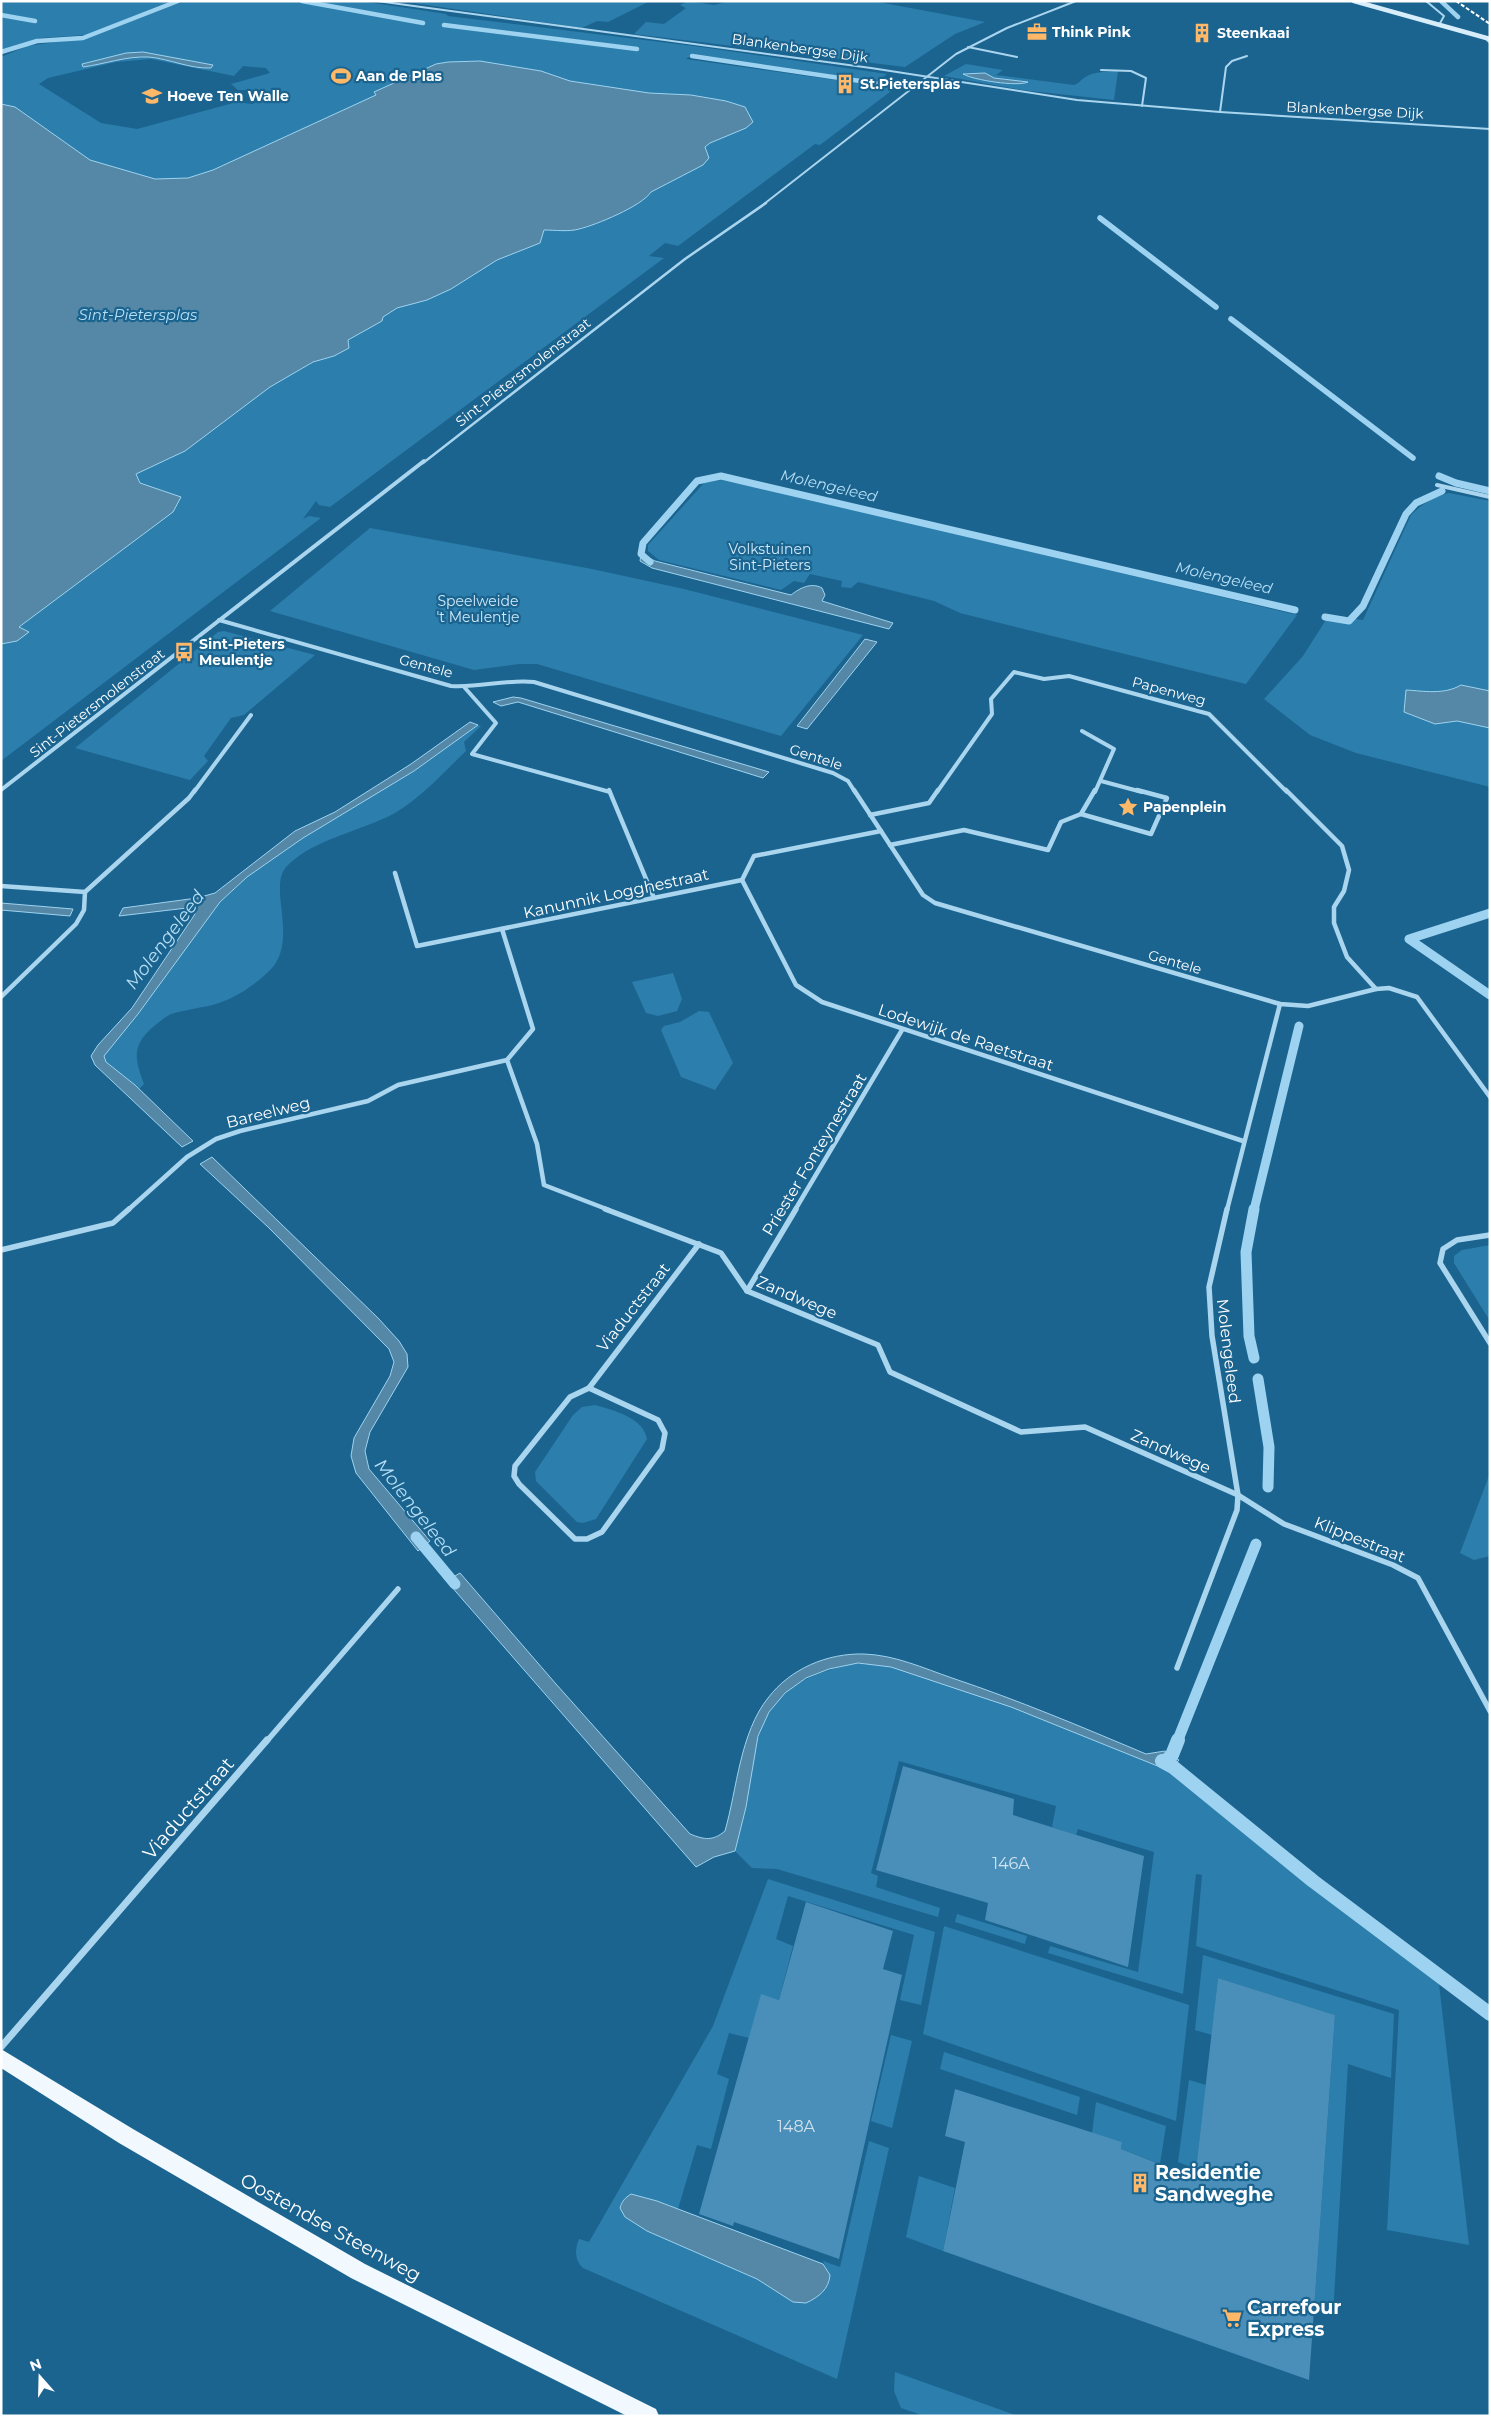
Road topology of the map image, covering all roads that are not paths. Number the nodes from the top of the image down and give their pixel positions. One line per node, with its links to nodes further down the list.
1 (377, 1): 13 (street, Blankenbergse Dijk)
2 (1076, 1): 9 (street, Sint-Pietersmolenstraat)
3 (1354, 1): 5 (main road)
4 (1426, 1): 5 (street)
5 (1439, 25): 6 (main road)
6 (1484, 37): 7 (main road); 8 (street)
7 (1490, 39)
8 (1490, 43)
9 (968, 47): 11 (street); 13 (street, Sint-Pietersmolenstraat)
10 (1247, 56): 15 (street)
11 (1017, 57)
12 (1101, 70): 14 (street)
13 (925, 76): 14 (street, Blankenbergse Dijk); 19 (street, Sint-Pietersmolenstraat)
14 (1142, 106): 15 (street, Blankenbergse Dijk)
15 (1220, 112): 16 (street, Blankenbergse Dijk)
16 (1490, 130)
17 (1437, 485): 18 (street)
18 (1490, 497)
19 (219, 620): 20 (street, Gentele); 24 (street, Sint-Pietersmolenstraat)
20 (466, 688): 26 (street, Gentele); 33 (street)
21 (251, 715): 32 (street)
22 (1082, 731): 23 (street)
23 (1101, 781): 25 (street); 25 (street)
24 (1, 790)
25 (1081, 814): 28 (street)
26 (870, 815): 27 (street, Gentele); 35 (street, Papenweg)
27 (881, 831): 28 (street, Gentele); 30 (street)
28 (890, 845): 37 (street, Gentele)
29 (395, 873): 34 (street, Kanunnik Logghestraat)
30 (742, 880): 33 (street, Kanunnik Logghestraat); 38 (street, Lodewijk de Raetstraat)
31 (1, 886): 32 (street)
32 (85, 892): 36 (street)
33 (654, 898): 34 (street, Kanunnik Logghestraat)
34 (502, 929): 39 (street)
35 (1376, 990): 37 (street, Gentele); 40 (street)
36 (1, 996)
37 (1280, 1004): 41 (street, Molengeleed)
38 (902, 1030): 41 (street, Lodewijk de Raetstraat); 45 (street, Priester Fonteynestraat)
39 (508, 1060): 43 (street, Zandwege); 44 (street, Bareelweg)
40 (1490, 1097)
41 (1243, 1141): 48 (street, Molengeleed)
42 (1490, 1235): 46 (street)
43 (699, 1244): 45 (street, Zandwege); 47 (street, Viaductstraat)
44 (1, 1250)
45 (747, 1291): 48 (street, Zandwege)
46 (1490, 1343)
47 (589, 1388): 47 (street, Viaductstraat)
48 (1238, 1495): 50 (street, Molengeleed); 51 (street, Klippestraat)
49 (398, 1590): 52 (street, Viaductstraat)
50 (1177, 1668)
51 (1490, 1711)
52 (1, 2047)
53 (1, 2058): 54 (main road, Oostendse Steenweg)
54 (649, 2416)

